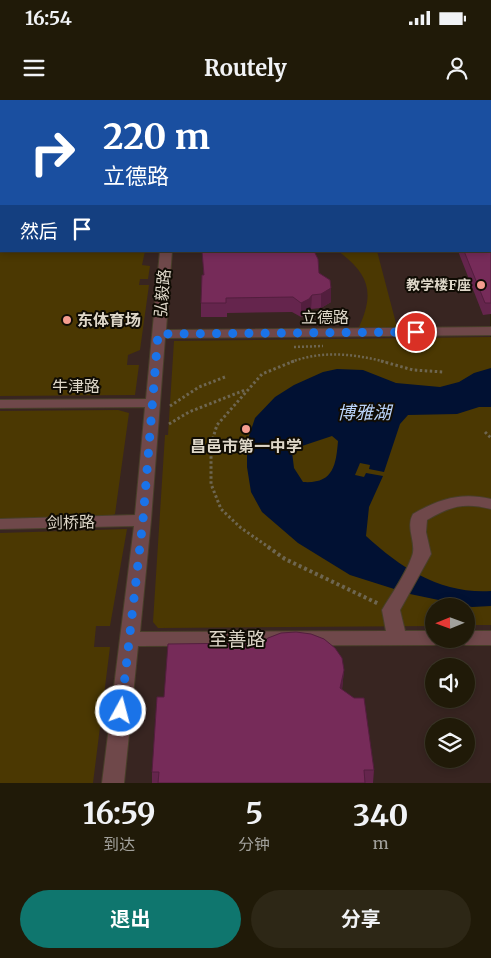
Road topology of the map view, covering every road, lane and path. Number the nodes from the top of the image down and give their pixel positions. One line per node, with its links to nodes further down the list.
1 (166, 252): 3 (street, 弘毅路)
2 (491, 331): 3 (street, 立德路)
3 (158, 334): 7 (street, 弘毅路)
4 (443, 372): 6 (path)
5 (225, 376): 9 (path)
6 (246, 390): 10 (path); 16 (path)
7 (152, 403): 8 (street, 牛津路); 14 (street, 弘毅路)
8 (0, 404)
9 (170, 406)
10 (169, 424)
11 (485, 432): 12 (path)
12 (491, 438)
13 (489, 502): 16 (street)
14 (143, 520): 15 (street, 剑桥路); 21 (street, 弘毅路)
15 (0, 524)
16 (391, 610): 17 (street)
17 (397, 638): 18 (street, 至善路); 21 (street, 至善路)
18 (425, 638)
19 (475, 638): 20 (street)
20 (491, 638)
21 (129, 639): 22 (street, 弘毅路)
22 (113, 783)

